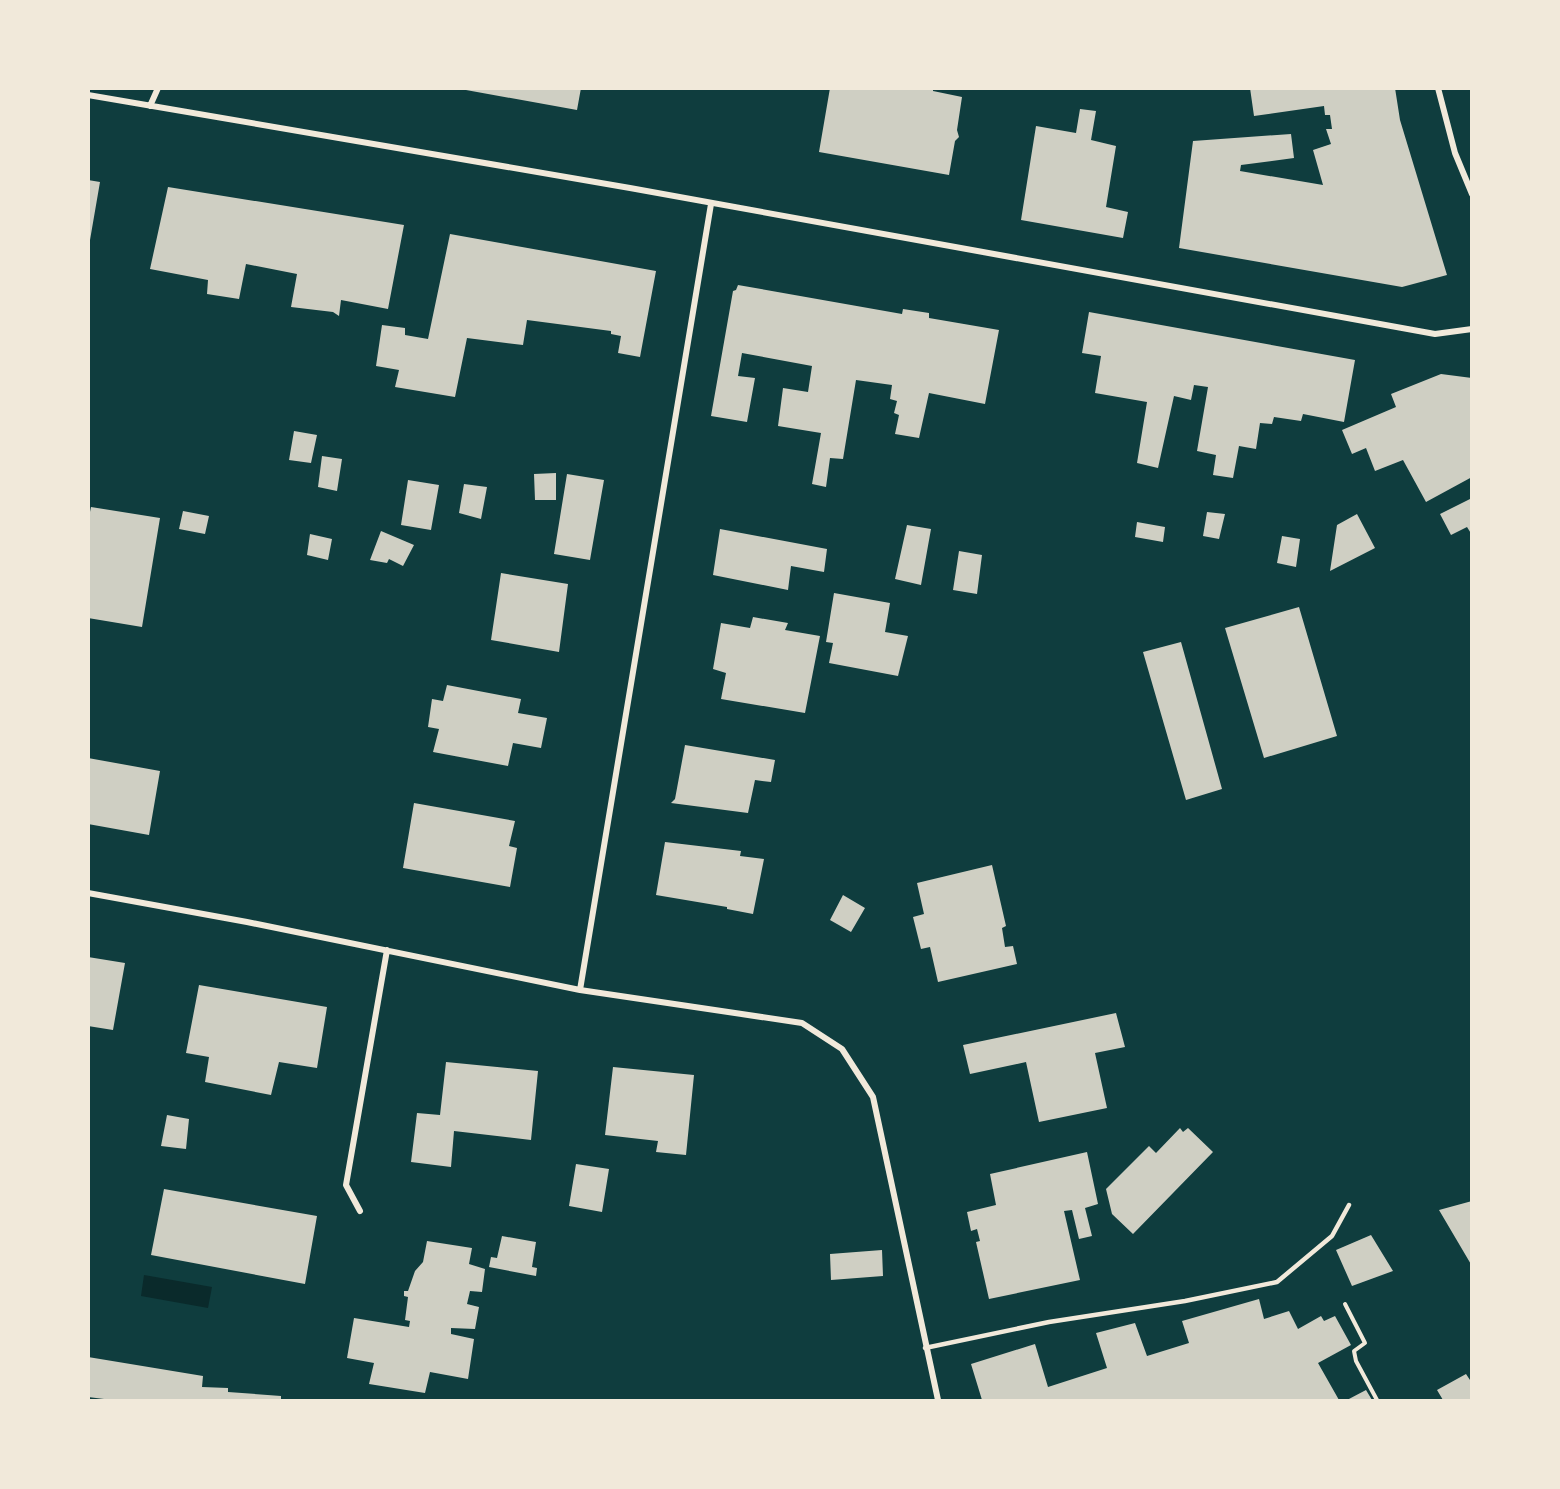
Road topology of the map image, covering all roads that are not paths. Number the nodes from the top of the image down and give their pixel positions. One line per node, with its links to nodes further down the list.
1 (158, 88): 4 (street)
2 (1438, 88): 5 (street)
3 (88, 95): 4 (street)
4 (150, 106): 6 (street)
5 (1472, 194)
6 (711, 204): 7 (street); 10 (street)
7 (1472, 329)
8 (88, 893): 9 (street)
9 (387, 950): 10 (street); 12 (street)
10 (580, 990): 13 (street)
11 (1349, 1205): 13 (lane)
12 (360, 1211)
13 (925, 1348): 14 (street)
14 (938, 1401)

